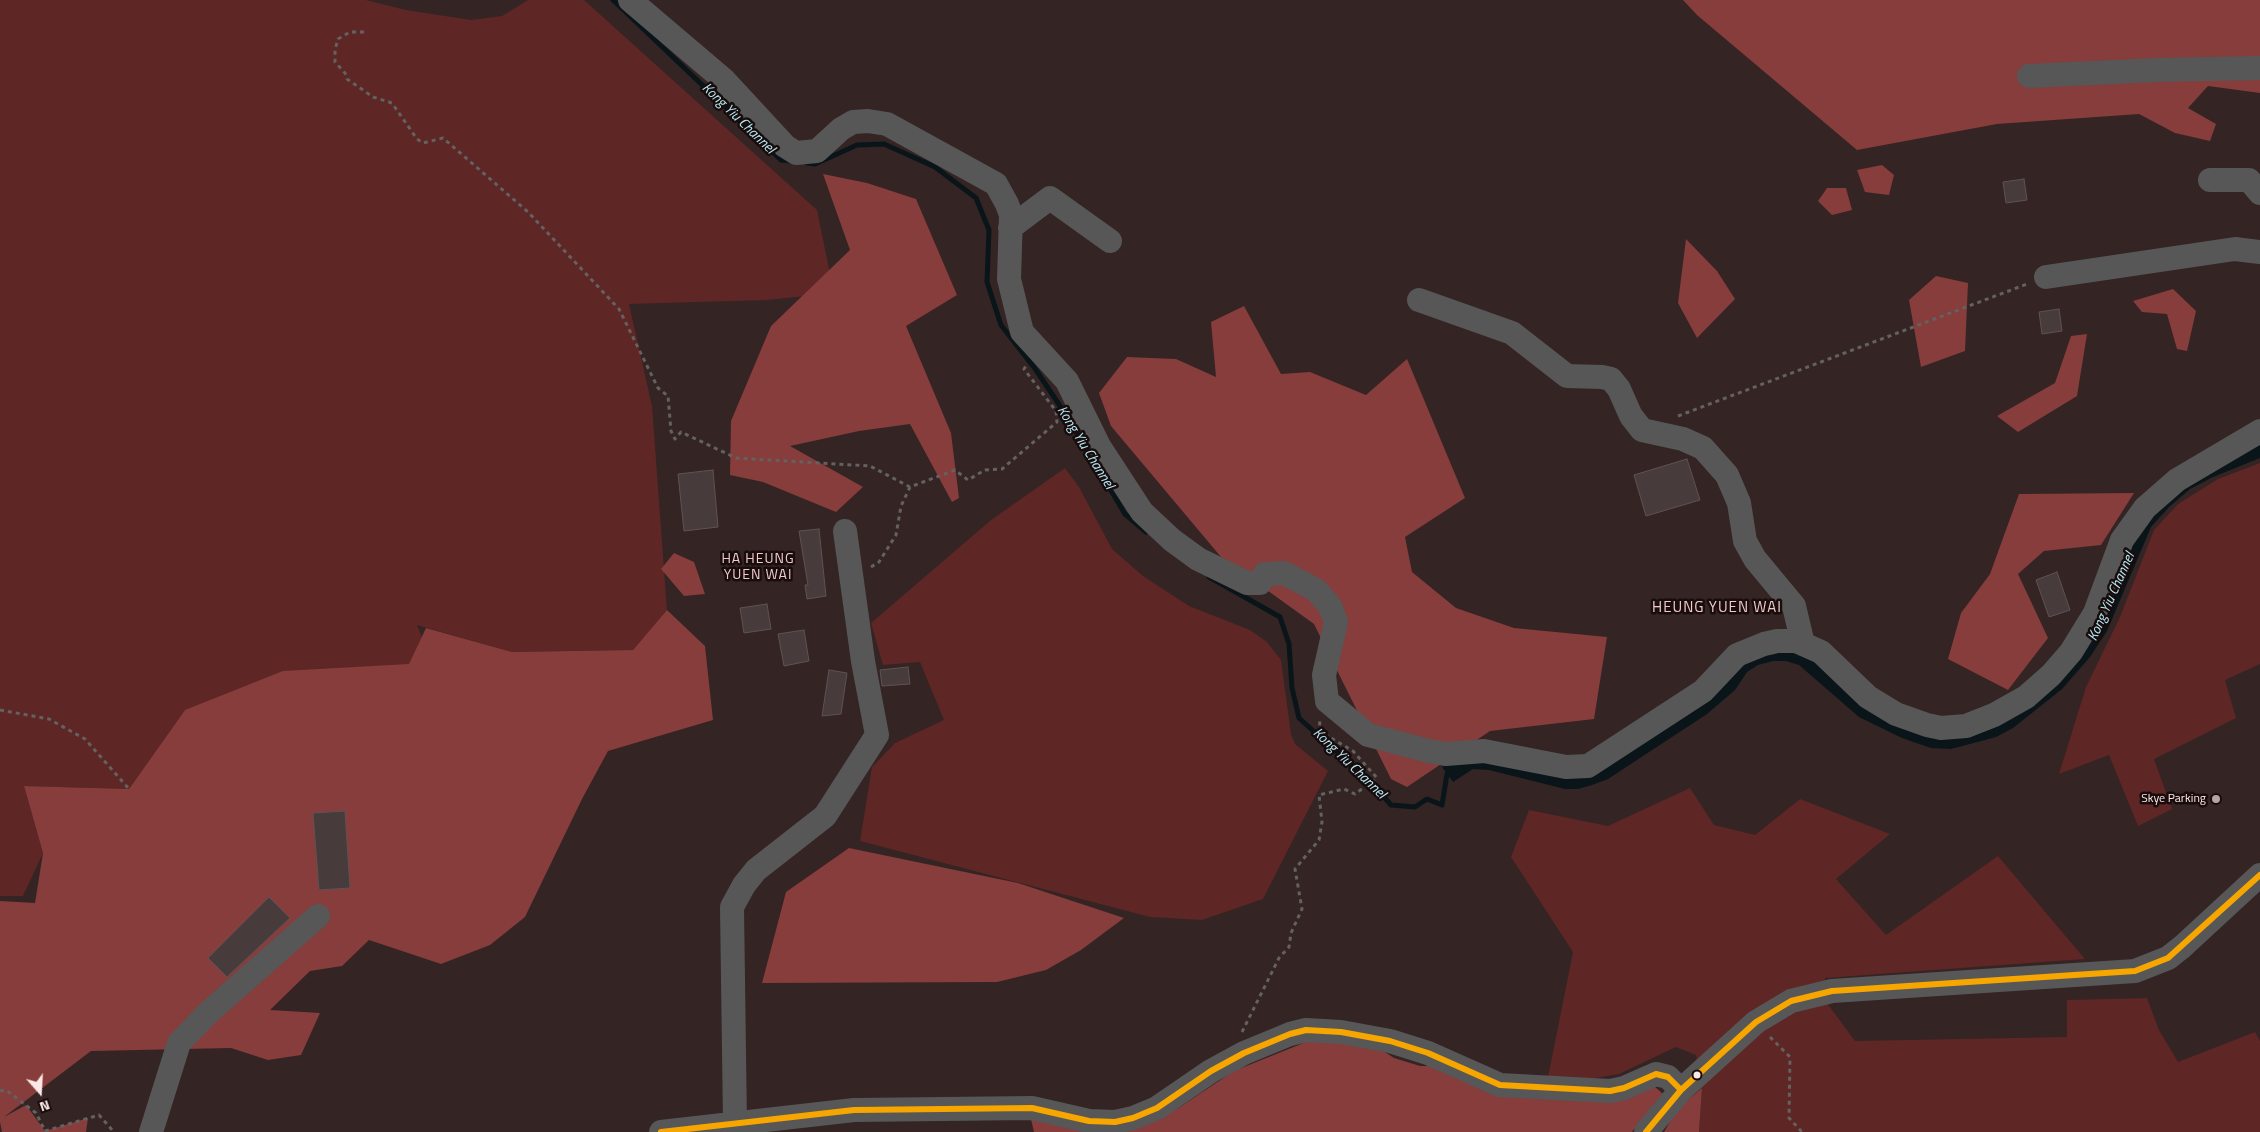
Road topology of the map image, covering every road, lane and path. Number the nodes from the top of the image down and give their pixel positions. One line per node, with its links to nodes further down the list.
1 (630, 0): 7 (street)
2 (364, 32): 15 (path)
3 (2260, 68): 4 (street)
4 (2029, 76)
5 (2210, 180): 6 (street)
6 (2260, 193)
7 (1010, 228): 8 (street); 18 (street)
8 (1110, 241)
9 (2260, 252): 10 (street)
10 (2046, 277): 13 (path)
11 (1418, 300): 13 (street)
12 (1024, 369): 15 (path)
13 (1642, 430): 18 (street)
14 (2260, 431): 18 (street)
15 (910, 487): 17 (path)
16 (844, 531): 17 (street)
17 (850, 577): 28 (street)
18 (1803, 644)
19 (0, 710): 21 (path)
20 (1319, 731): 25 (path)
21 (130, 789)
22 (2260, 874): 24 (street)
23 (318, 916): 30 (street)
24 (1756, 1022): 26 (street); 33 (path)
25 (1227, 1062): 26 (street); 28 (street)
26 (1681, 1090): 32 (street)
27 (0, 1091): 29 (path)
28 (734, 1124): 31 (street)
29 (114, 1132)
30 (151, 1132)
31 (661, 1132)
32 (1646, 1132)
33 (1802, 1132)

